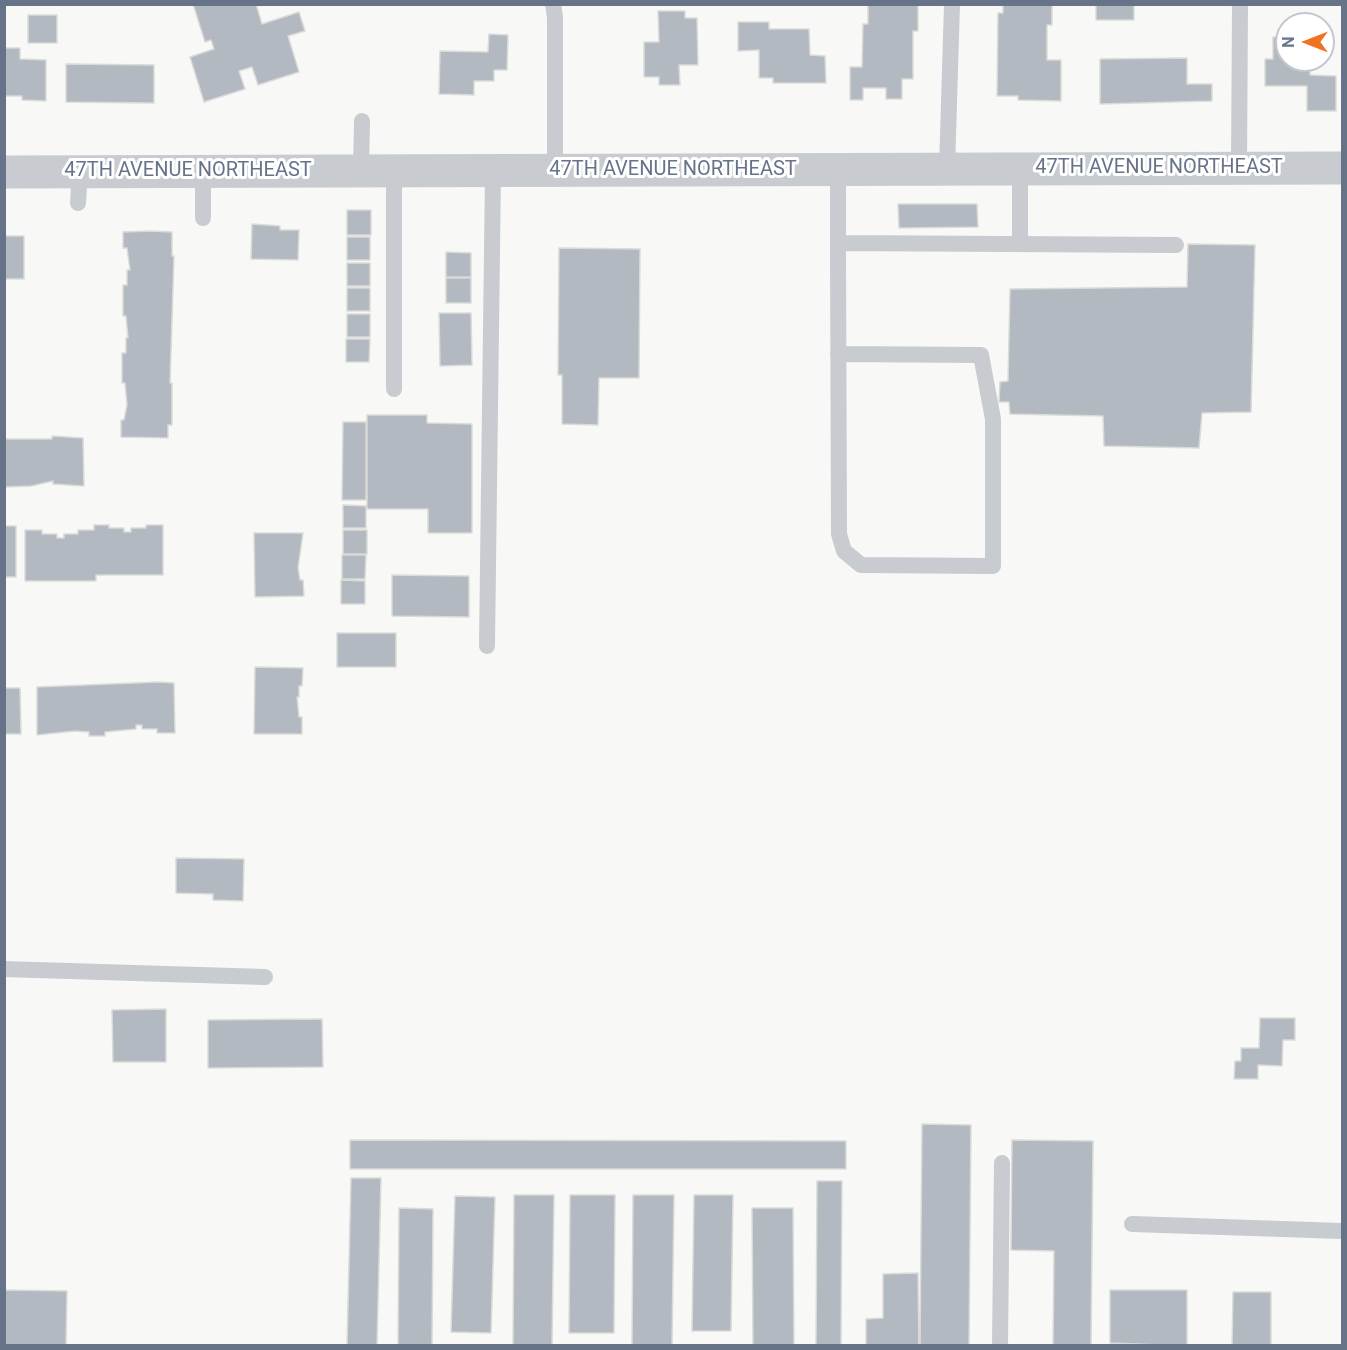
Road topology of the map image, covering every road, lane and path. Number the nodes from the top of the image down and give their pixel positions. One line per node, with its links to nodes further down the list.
1 (553, 4): 14 (lane)
2 (952, 4): 8 (lane)
3 (1240, 4): 5 (lane)
4 (362, 121): 12 (lane)
5 (1239, 168): 6 (street, 47TH AVENUE NORTHEAST); 9 (street, 47TH AVENUE NORTHEAST)
6 (1342, 168)
7 (838, 169): 8 (street, 47TH AVENUE NORTHEAST); 14 (street, 47TH AVENUE NORTHEAST); 17 (lane)
8 (947, 169): 9 (street, 47TH AVENUE NORTHEAST)
9 (1020, 169): 18 (lane)
10 (493, 170): 13 (street, 47TH AVENUE NORTHEAST); 14 (street, 47TH AVENUE NORTHEAST); 22 (lane)
11 (203, 171): 12 (street, 47TH AVENUE NORTHEAST); 15 (street, 47TH AVENUE NORTHEAST); 16 (lane)
12 (361, 171): 13 (street, 47TH AVENUE NORTHEAST)
13 (394, 171): 21 (lane)
14 (555, 171)
15 (4, 172)
16 (203, 218)
17 (838, 243): 18 (lane); 20 (lane)
18 (1020, 244): 19 (lane)
19 (1176, 245)
20 (838, 354): 20 (lane)
21 (394, 389)
22 (487, 646)
23 (4, 969): 24 (lane)
24 (265, 978)
25 (1002, 1163): 28 (lane)
26 (1132, 1224): 27 (lane)
27 (1342, 1231)
28 (1000, 1346)

